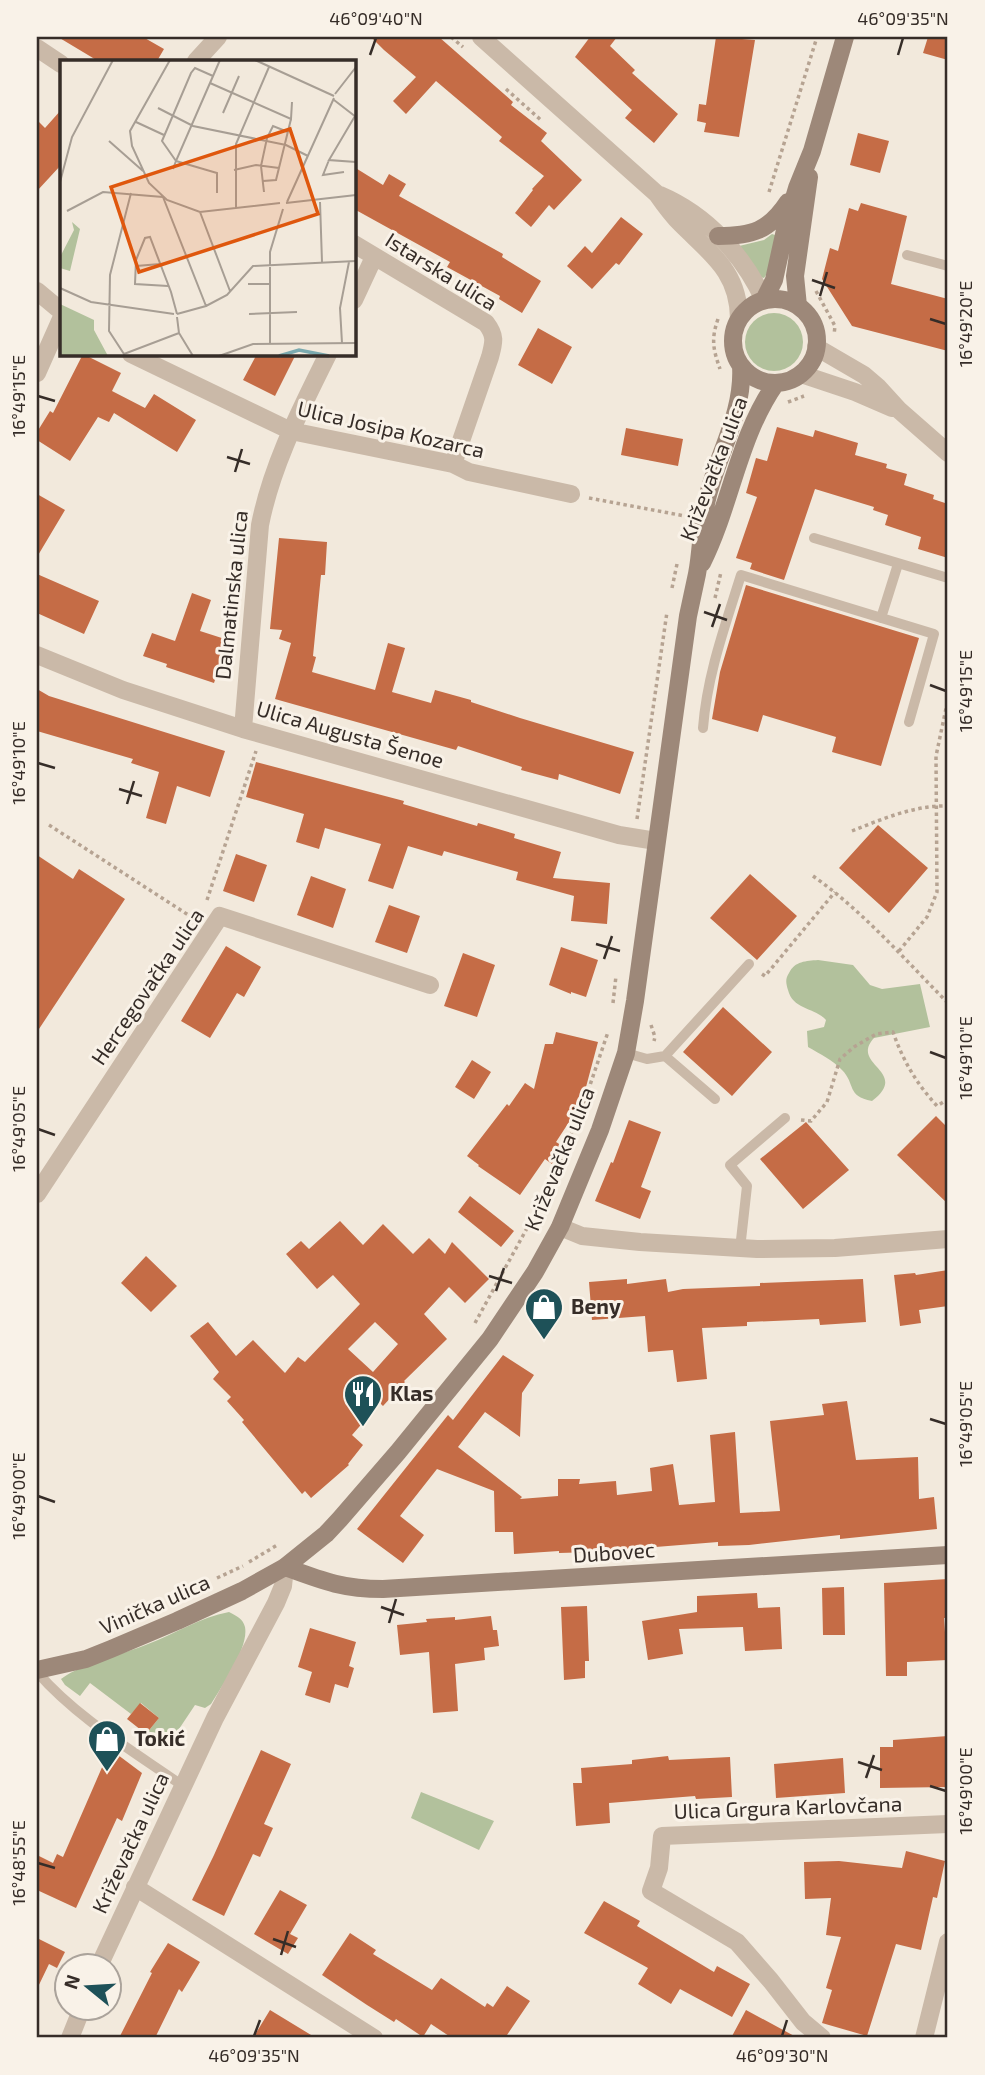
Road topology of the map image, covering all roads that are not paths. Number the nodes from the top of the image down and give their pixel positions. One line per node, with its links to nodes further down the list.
1 (218, 37): 5 (street)
2 (481, 37): 9 (street)
3 (845, 37): 7 (main road)
4 (37, 48): 6 (street)
5 (197, 60)
6 (60, 63)
7 (813, 151): 8 (main road); 18 (main road)
8 (797, 188): 10 (main road); 17 (main road)
9 (657, 194): 10 (street); 20 (street)
10 (719, 236): 17 (street)
11 (355, 245): 13 (street, Istarska ulica)
12 (906, 255): 14 (lane)
13 (374, 257): 16 (street); 32 (street, Istarska ulica)
14 (948, 266)
15 (37, 291): 19 (street)
16 (355, 298)
17 (764, 300): 18 (main road); 20 (main road)
18 (798, 306): 22 (main road)
19 (60, 310)
20 (739, 319): 25 (main road)
21 (60, 321): 26 (street)
22 (817, 347): 27 (main road); 29 (street)
23 (133, 355): 30 (street, Ulica Josipa Kozarca)
24 (328, 355): 30 (street, Dalmatinska ulica)
25 (741, 366): 28 (main road); 36 (main road, Križevačka ulica)
26 (37, 373)
27 (802, 374): 28 (main road); 29 (street)
28 (776, 383): 36 (main road, Križevačka ulica)
29 (899, 410): 31 (street)
30 (290, 431): 32 (street, Ulica Josipa Kozarca); 42 (street, Dalmatinska ulica)
31 (948, 453)
32 (453, 464): 33 (street, Ulica Josipa Kozarca)
33 (572, 494)
34 (814, 538): 35 (lane)
35 (898, 564): 37 (lane); 38 (lane)
36 (697, 572): 43 (main road, Križevačka ulica)
37 (948, 578)
38 (881, 618): 40 (lane); 41 (lane)
39 (37, 654): 42 (street, Ulica Augusta Šenoe)
40 (909, 722)
41 (703, 728)
42 (243, 729): 43 (street, Ulica Augusta Šenoe)
43 (656, 841): 46 (main road, Križevačka ulica)
44 (749, 964): 47 (lane)
45 (430, 985): 50 (street, Hercegovačka ulica)
46 (626, 1053): 47 (lane); 52 (main road, Križevačka ulica)
47 (665, 1056): 48 (lane)
48 (715, 1099)
49 (785, 1118): 54 (lane)
50 (42, 1174): 51 (street, Hercegovačka ulica)
51 (37, 1194)
52 (560, 1227): 54 (street); 56 (main road, Križevačka ulica)
53 (948, 1239): 54 (street)
54 (740, 1249)
55 (948, 1555): 56 (main road, Dubovec)
56 (285, 1567): 57 (main road, Vinička ulica); 58 (street, Križevačka ulica)
57 (37, 1671): 58 (lane)
58 (183, 1786): 60 (street, Križevačka ulica)
59 (948, 1824): 64 (street, Ulica Grgura Karlovčana)
60 (135, 1887): 62 (street, Križevačka ulica); 63 (street)
61 (948, 1942): 65 (street)
62 (105, 1952)
63 (374, 2038)
64 (822, 2038)
65 (924, 2038)

